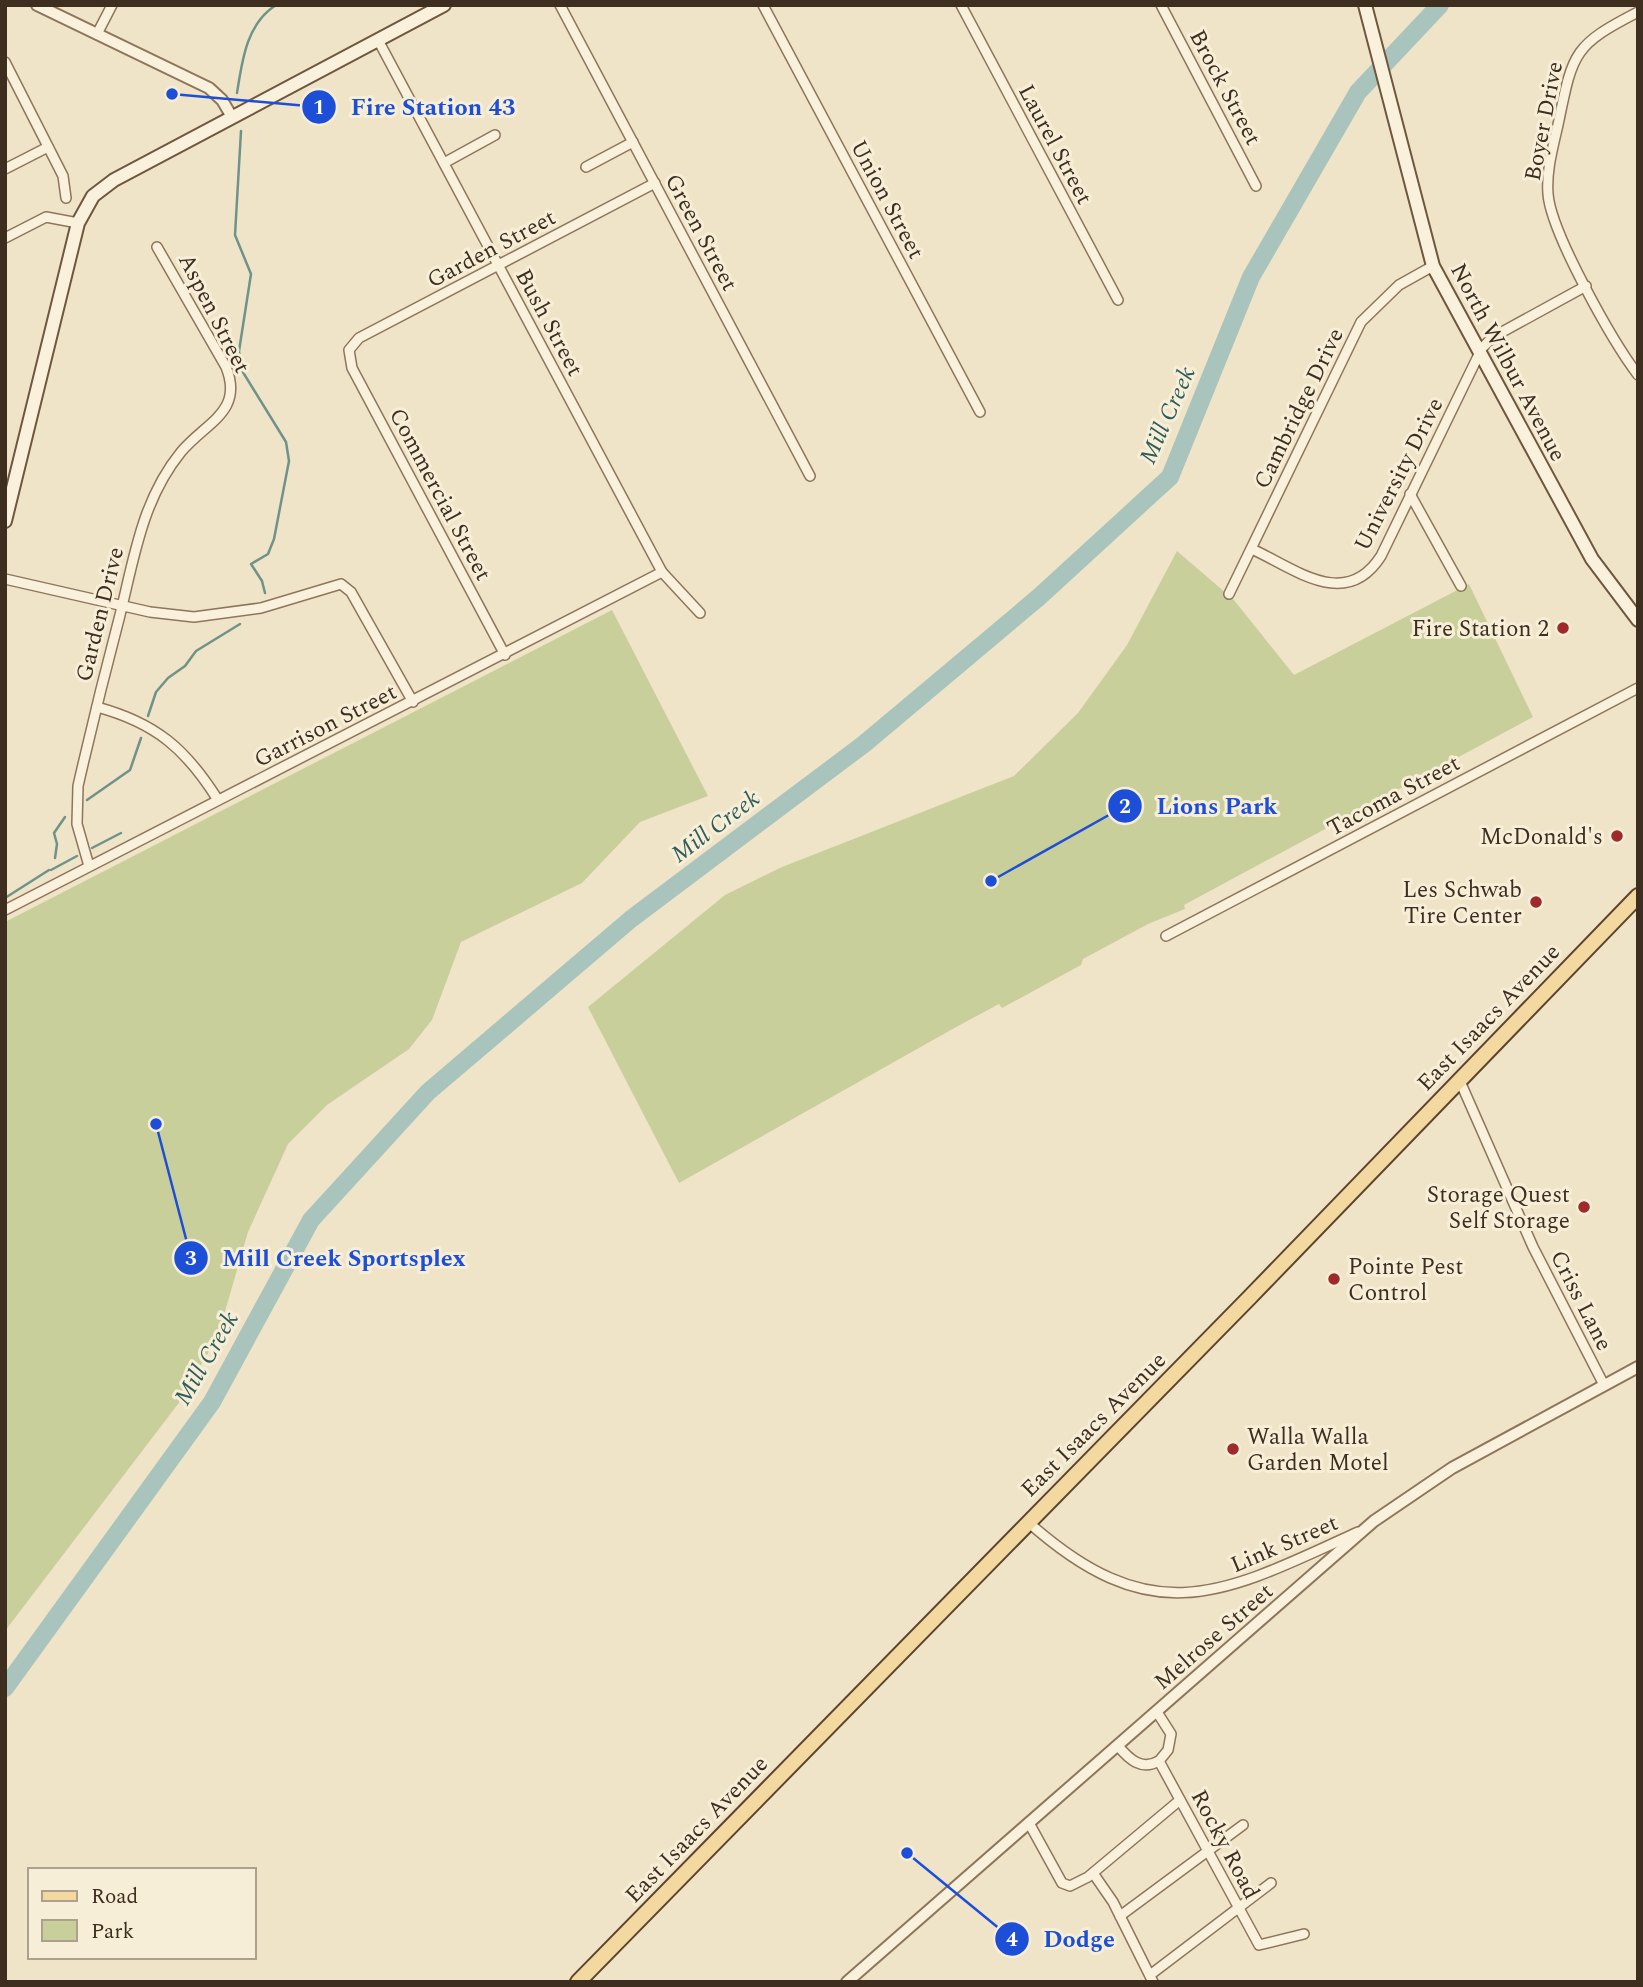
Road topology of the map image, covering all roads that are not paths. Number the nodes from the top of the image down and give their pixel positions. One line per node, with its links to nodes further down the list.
1 (37, 5): 10 (street)
2 (112, 5): 10 (street)
3 (444, 5): 11 (main road)
4 (560, 5): 15 (street, Green Street)
5 (763, 5): 34 (street, Union Street)
6 (961, 5): 29 (street, Laurel Street)
7 (1161, 5): 21 (street, Brock Street)
8 (1365, 5): 27 (main road, North Wilbur Avenue)
9 (1638, 12): 28 (street, Boyer Drive)
10 (97, 34): 13 (street)
11 (378, 40): 13 (main road); 17 (street, Bush Street)
12 (5, 62): 16 (street)
13 (232, 117): 23 (main road)
14 (495, 135): 17 (street)
15 (633, 142): 18 (street); 20 (street, Green Street)
16 (48, 146): 19 (street); 22 (street)
17 (444, 163): 26 (street, Bush Street)
18 (586, 167)
19 (5, 169)
20 (654, 183): 26 (street, Garden Street); 35 (street, Green Street)
21 (1256, 186)
22 (66, 198)
23 (78, 223): 24 (street); 37 (main road)
24 (5, 238)
25 (157, 247): 33 (street, Aspen Street)
26 (499, 266): 30 (street, Garden Street); 39 (street, Bush Street)
27 (1433, 266): 31 (main road, North Wilbur Avenue); 38 (street, Cambridge Drive)
28 (1586, 286): 31 (street); 32 (street, Boyer Drive)
29 (1118, 300)
30 (349, 350): 46 (street, Commercial Street)
31 (1479, 353): 36 (street, University Drive); 45 (main road, North Wilbur Avenue)
32 (1638, 375)
33 (232, 398): 43 (street, Garden Drive)
34 (980, 412)
35 (810, 476)
36 (1410, 494): 38 (street, University Drive); 41 (street)
37 (5, 521)
38 (1252, 548): 42 (street, Cambridge Drive)
39 (662, 572): 44 (street, Bush Street); 46 (street, Garrison Street)
40 (5, 579): 43 (street)
41 (1461, 586)
42 (1229, 594)
43 (122, 606): 48 (street); 49 (street, Garden Drive)
44 (700, 613)
45 (1638, 620)
46 (505, 655): 48 (street, Garrison Street)
47 (1638, 688): 54 (street, Tacoma Street)
48 (413, 702): 50 (street, Garrison Street)
49 (97, 707): 50 (street); 51 (street, Garden Drive)
50 (218, 800): 51 (street, Garrison Street)
51 (89, 866): 53 (street, Garrison Street)
52 (1638, 896): 55 (main road, East Isaacs Avenue)
53 (5, 910)
54 (1166, 936)
55 (1460, 1079): 57 (street, Criss Lane); 58 (main road, East Isaacs Avenue)
56 (1638, 1367): 57 (street, Melrose Street)
57 (1604, 1385): 59 (street, Melrose Street)
58 (1028, 1522): 59 (street, Link Street); 73 (main road, East Isaacs Avenue)
59 (1364, 1530): 60 (street, Melrose Street)
60 (1157, 1712): 61 (street, Melrose Street); 62 (street)
61 (1118, 1746): 62 (street); 64 (street, Melrose Street)
62 (1159, 1761): 63 (street, Rocky Road)
63 (1180, 1800): 66 (street, Rocky Road); 67 (street)
64 (1029, 1823): 67 (street); 74 (street, Melrose Street)
65 (1243, 1825): 66 (street)
66 (1208, 1851): 69 (street, Rocky Road); 70 (street)
67 (1093, 1873): 70 (street)
68 (1271, 1883): 69 (street)
69 (1238, 1908): 71 (street, Rocky Road); 72 (street)
70 (1120, 1916): 72 (street)
71 (1304, 1934)
72 (1152, 1978)
73 (578, 1982)
74 (847, 1982)

